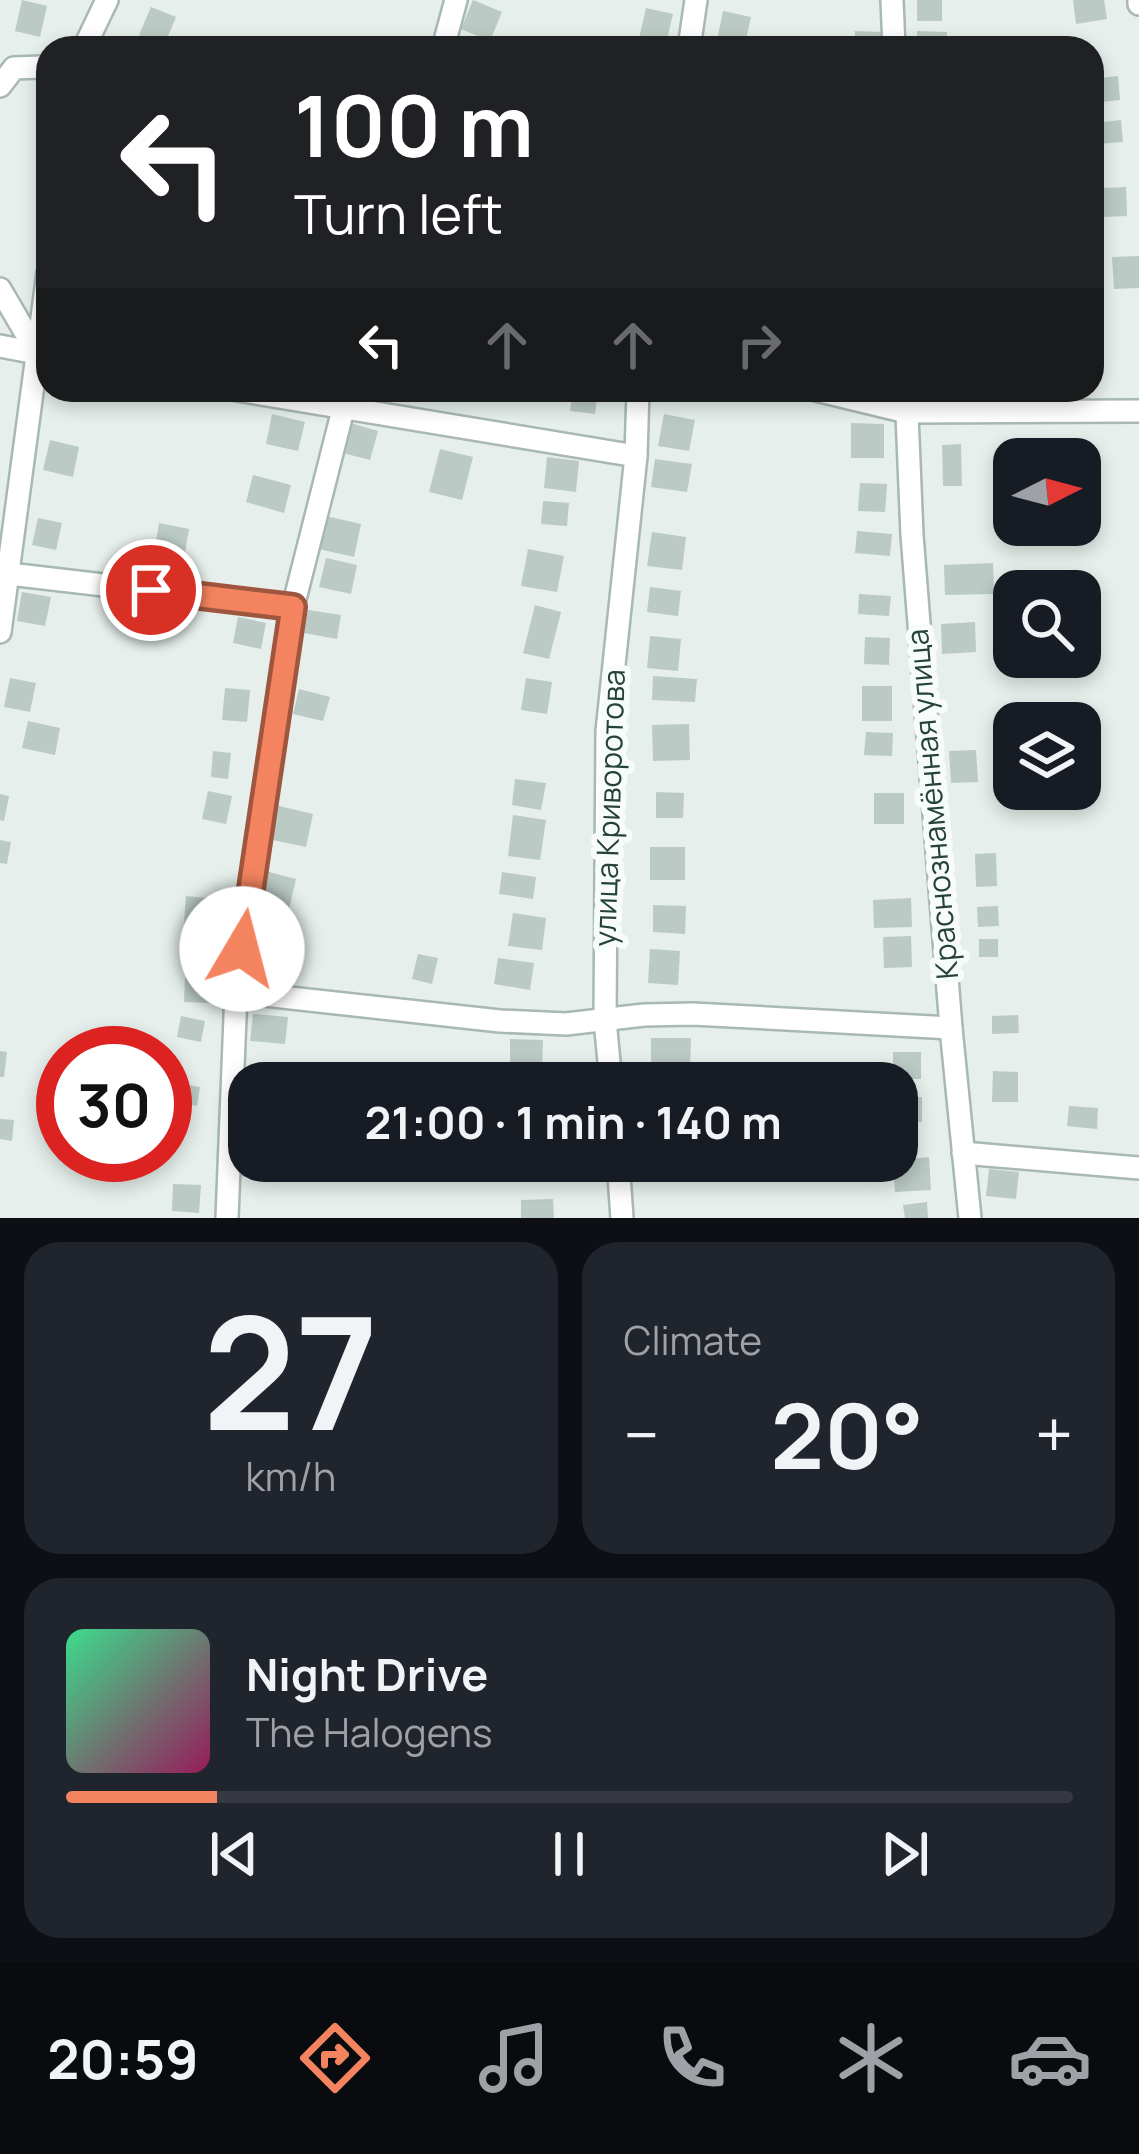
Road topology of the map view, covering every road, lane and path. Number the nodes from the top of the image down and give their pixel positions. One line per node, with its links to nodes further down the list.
1 (107, 0): 5 (street)
2 (456, 0): 6 (street)
3 (697, 0): 7 (street)
4 (892, 0): 8 (street)
5 (90, 36)
6 (446, 36)
7 (691, 36)
8 (894, 36)
9 (36, 67): 10 (street)
10 (0, 86)
11 (0, 289): 12 (street)
12 (36, 344)
13 (0, 346): 14 (street)
14 (36, 354)
15 (36, 399): 23 (street)
16 (345, 402): 24 (street)
17 (356, 402): 22 (street)
18 (638, 402): 22 (street, улица Криворотова)
19 (906, 402): 28 (street, Краснознамённая улица)
20 (929, 402): 21 (street)
21 (1139, 411)
22 (636, 456): 27 (street, улица Криворотова)
23 (8, 574): 24 (street); 25 (street)
24 (293, 607): 26 (street)
25 (1, 624)
26 (236, 992): 27 (street); 33 (street)
27 (605, 1020): 28 (street); 29 (street, улица Криворотова)
28 (951, 1028): 30 (street, Краснознамённая улица)
29 (609, 1062)
30 (963, 1154): 31 (street); 35 (street, Краснознамённая улица)
31 (1139, 1168)
32 (619, 1182): 34 (street)
33 (226, 1218)
34 (622, 1218)
35 (970, 1218)

